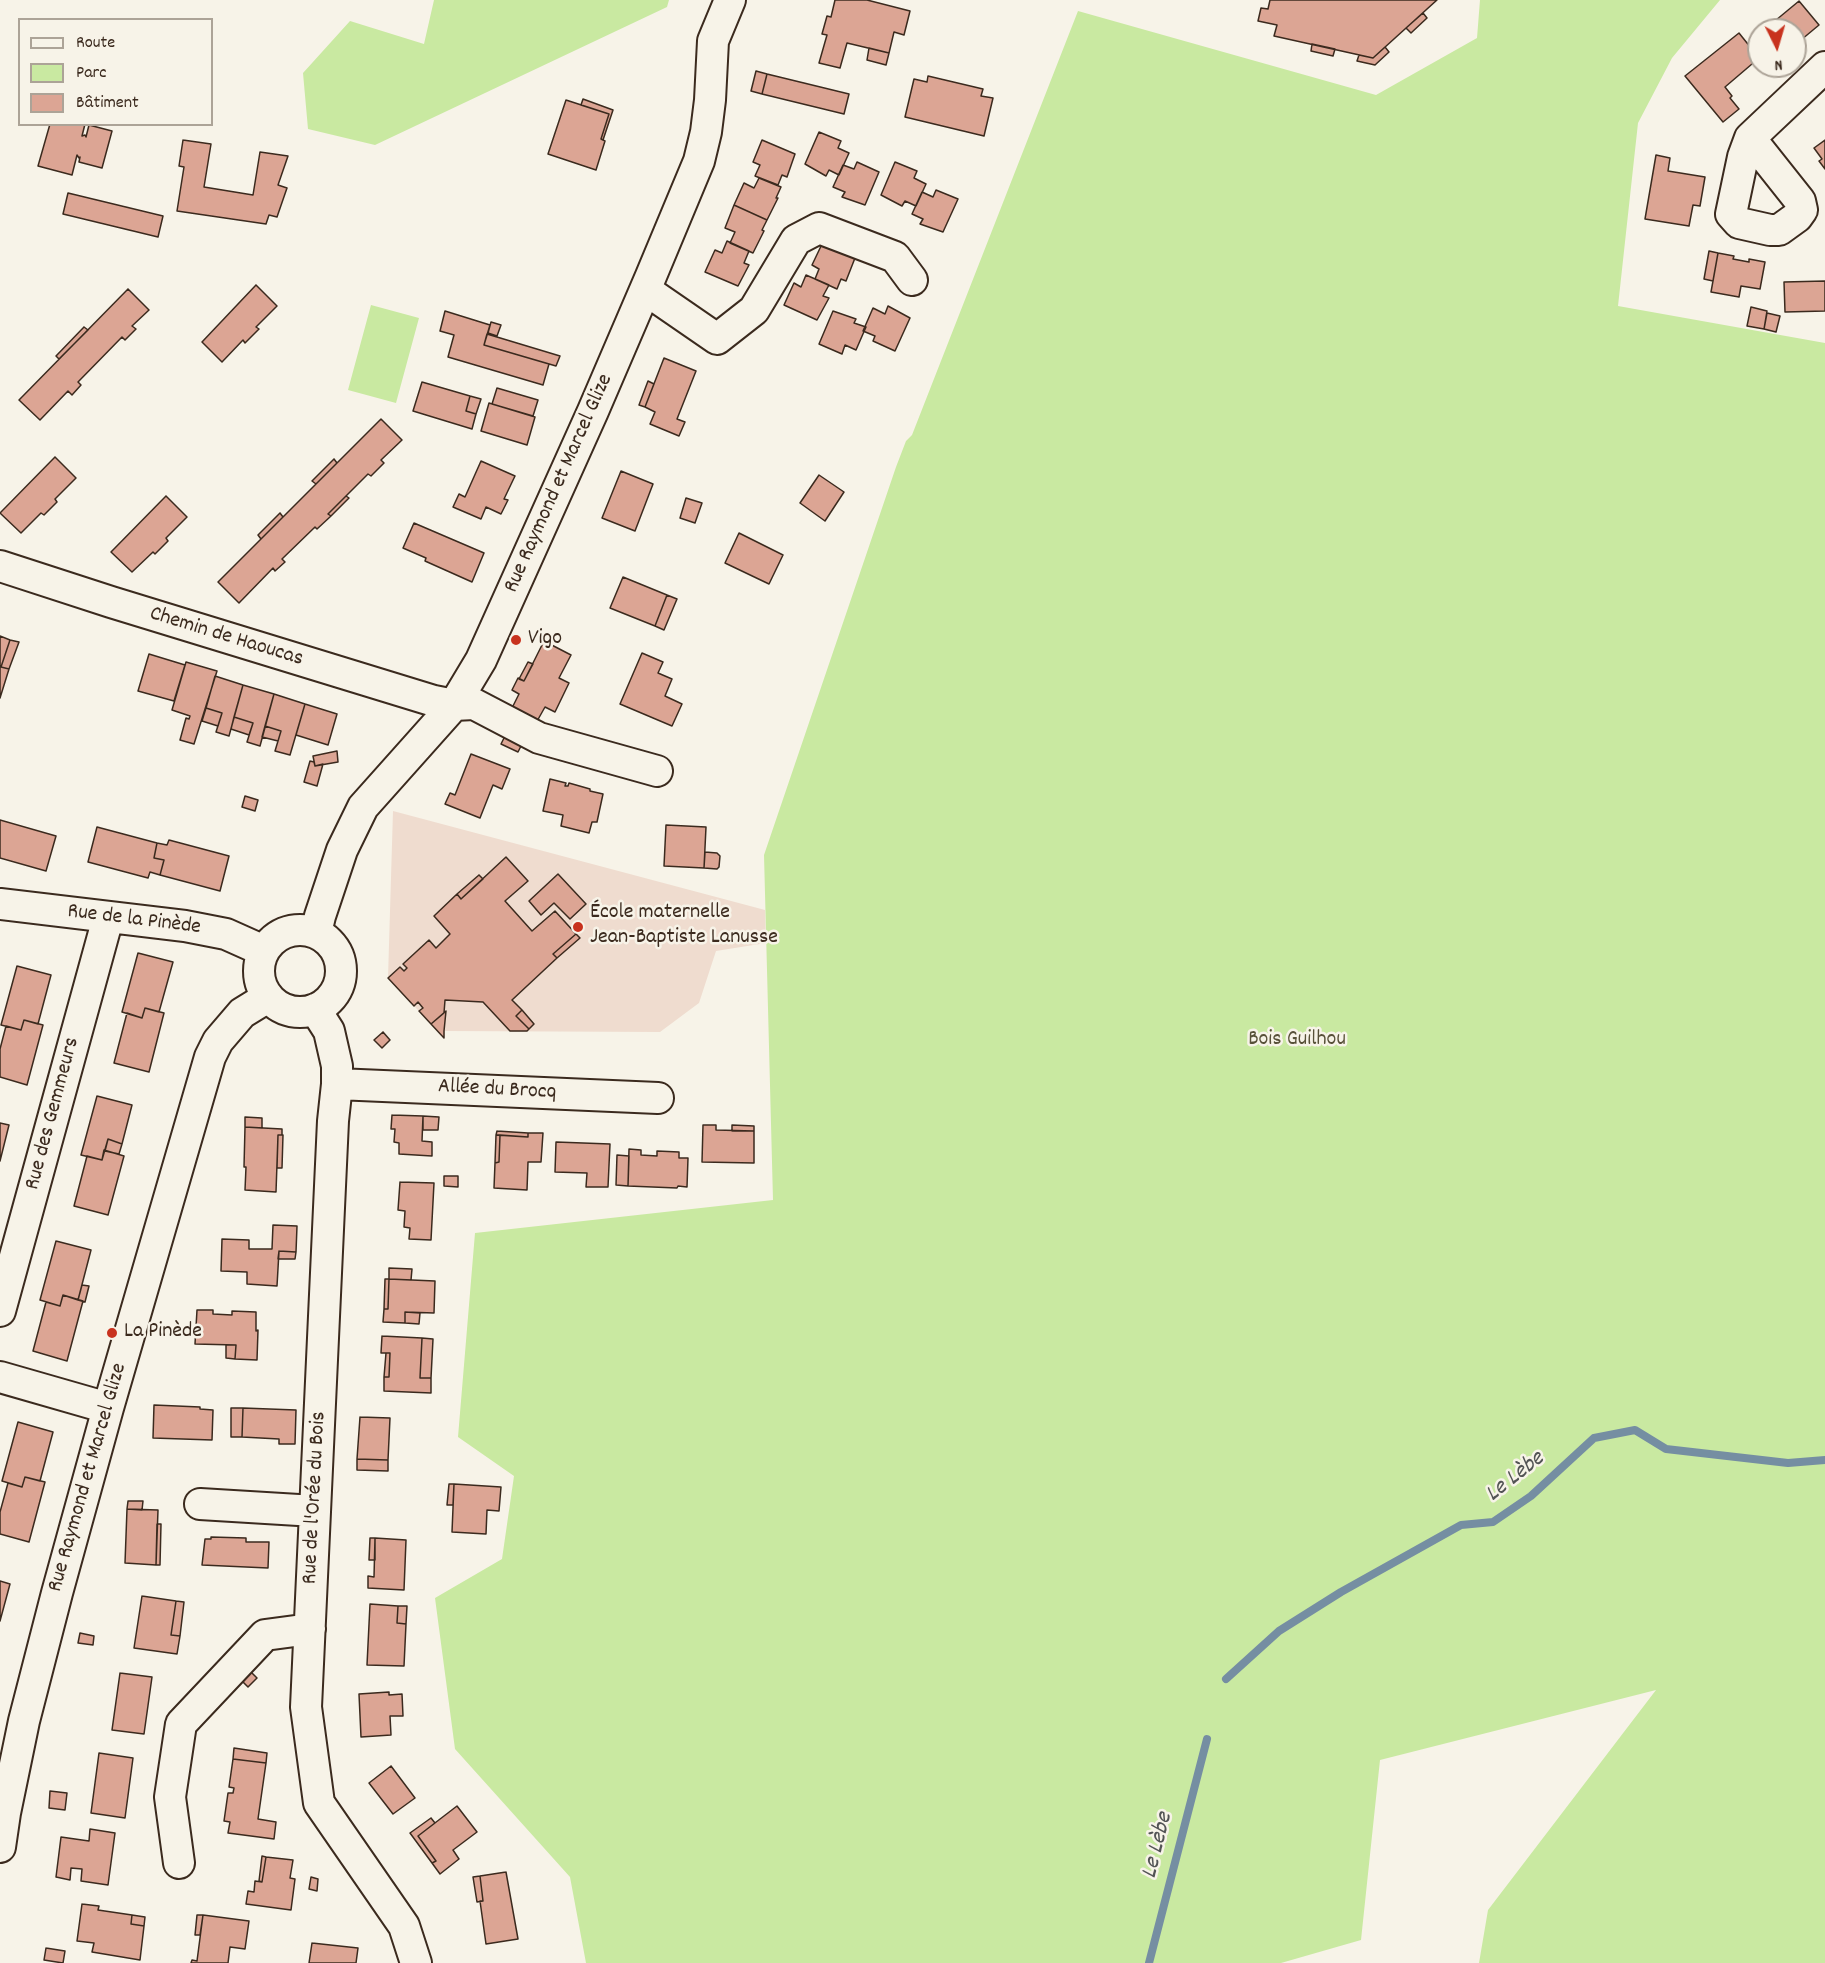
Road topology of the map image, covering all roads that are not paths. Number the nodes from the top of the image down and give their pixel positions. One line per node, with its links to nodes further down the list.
1 (730, 0): 5 (street, Rue Raymond et Marcel Glize)
2 (1825, 67): 3 (street)
3 (1750, 138)
4 (912, 280): 5 (street)
5 (645, 292): 7 (street, Rue Raymond et Marcel Glize)
6 (0, 566): 7 (street, Chemin de Haoucas)
7 (454, 705): 8 (street, Chemin de Haoucas); 11 (street, Rue Raymond et Marcel Glize)
8 (657, 771)
9 (0, 904): 10 (street, Rue de la Pinède)
10 (108, 918): 12 (street, Rue de la Pinède); 17 (street, Rue des Gemmeurs)
11 (316, 933): 12 (street); 14 (street)
12 (264, 951): 13 (street)
13 (268, 997): 14 (street); 19 (street, Rue Raymond et Marcel Glize)
14 (315, 1009): 15 (street, Rue de l'Orée du Bois)
15 (337, 1084): 16 (street, Allée du Brocq); 21 (street, Rue de l'Orée du Bois)
16 (658, 1098)
17 (0, 1311)
18 (0, 1377): 19 (street)
19 (108, 1408): 23 (street, Rue Raymond et Marcel Glize)
20 (200, 1504): 21 (street)
21 (315, 1511): 22 (street, Rue de l'Orée du Bois)
22 (310, 1629): 24 (street); 25 (street, Rue de l'Orée du Bois)
23 (0, 1847)
24 (179, 1863)
25 (416, 1963)

